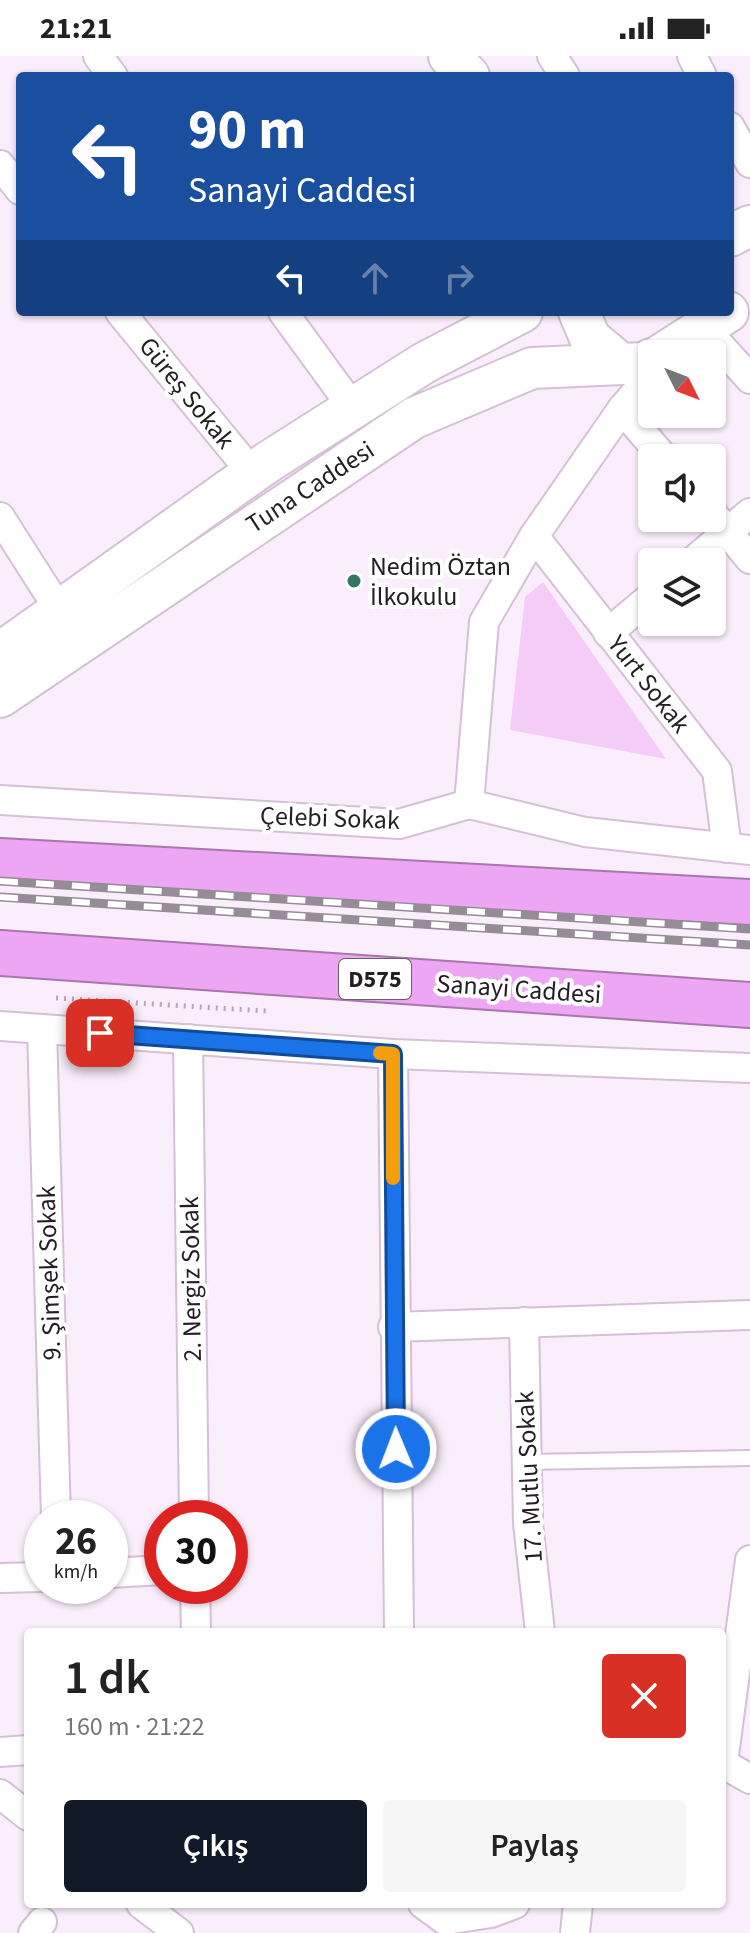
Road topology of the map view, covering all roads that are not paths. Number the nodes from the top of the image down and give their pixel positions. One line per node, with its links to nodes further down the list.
1 (425, 56): 3 (street)
2 (449, 56): 4 (street)
3 (439, 72)
4 (465, 72)
5 (734, 134): 6 (street)
6 (750, 163)
7 (0, 165): 8 (street)
8 (16, 185)
9 (123, 316): 23 (street, Güreş Sokak)
10 (286, 316): 20 (street)
11 (514, 316): 20 (street, Tuna Caddesi)
12 (581, 316): 14 (street)
13 (718, 316): 15 (street)
14 (638, 340)
15 (680, 340)
16 (638, 349): 34 (street, Tuna Caddesi)
17 (726, 367): 18 (street)
18 (750, 379)
19 (638, 390): 21 (street)
20 (353, 408): 23 (street, Tuna Caddesi)
21 (622, 409): 22 (street); 28 (street)
22 (652, 444)
23 (253, 474): 31 (street, Tuna Caddesi)
24 (750, 513): 26 (street)
25 (0, 517): 31 (street)
26 (726, 520)
27 (726, 529): 29 (street)
28 (534, 536): 32 (street, Yurt Sokak); 36 (street)
29 (750, 559)
30 (638, 608): 32 (street)
31 (60, 611): 33 (street, Tuna Caddesi)
32 (608, 633): 37 (street, Yurt Sokak)
33 (0, 653)
34 (0, 697)
35 (0, 800): 36 (street, Çelebi Sokak)
36 (469, 804): 37 (street, Çelebi Sokak)
37 (738, 849)
38 (0, 861): 39 (highway)
39 (750, 902)
40 (0, 953): 41 (highway, Sanayi Caddesi / D575)
41 (750, 1005)
42 (0, 1026): 43 (street)
43 (42, 1029): 44 (street); 52 (street, 9. Şimşek Sokak)
44 (188, 1039): 45 (street); 53 (street, 2. Nergiz Sokak)
45 (393, 1054): 46 (street); 49 (street)
46 (750, 1068)
47 (750, 1315): 48 (street)
48 (524, 1322): 49 (street); 51 (street, 17. Mutlu Sokak)
49 (393, 1327): 59 (street)
50 (750, 1458): 51 (lane)
51 (527, 1462): 60 (street, 17. Mutlu Sokak)
52 (55, 1500)
53 (194, 1500)
54 (750, 1560): 61 (street)
55 (24, 1577): 56 (street)
56 (0, 1578)
57 (195, 1604): 58 (street)
58 (196, 1628)
59 (399, 1628)
60 (540, 1628)
61 (726, 1734)
62 (24, 1750): 63 (street)
63 (0, 1752)
64 (726, 1765): 65 (street)
65 (750, 1779)
66 (0, 1794): 67 (street)
67 (24, 1813)
68 (146, 1908): 72 (street)
69 (428, 1908): 70 (street)
70 (504, 1908)
71 (578, 1908): 73 (street)
72 (179, 1933)
73 (575, 1933)

